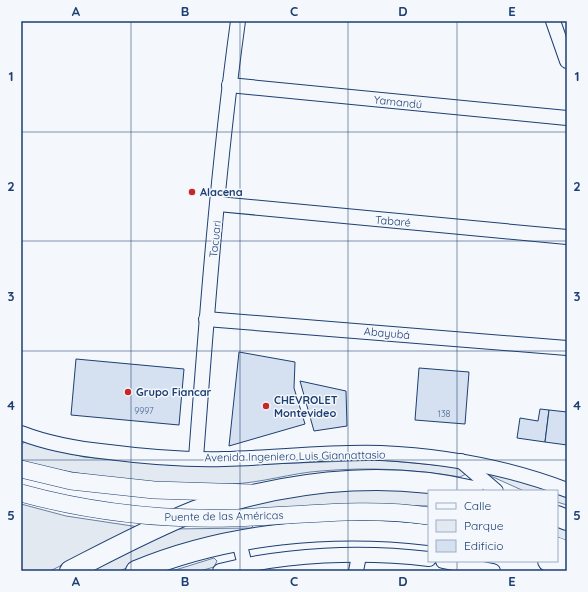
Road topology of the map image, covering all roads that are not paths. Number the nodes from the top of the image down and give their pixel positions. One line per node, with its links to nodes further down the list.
1 (238, 21): 4 (street, Tacuari)
2 (553, 21): 3 (street)
3 (567, 61)
4 (229, 85): 5 (street, Yamandú); 6 (street, Tacuari)
5 (567, 118)
6 (218, 204): 7 (street, Tabaré); 8 (street, Tacuari)
7 (567, 237)
8 (206, 319): 9 (street, Abayubá); 11 (street, Tacuari)
9 (567, 348)
10 (23, 436): 11 (street, Avenida Ingeniero Luis Giannattasio)
11 (196, 458): 12 (street, Avenida Ingeniero Luis Giannattasio)
12 (461, 461): 15 (street); 16 (street, Avenida Ingeniero Luis Giannattasio)
13 (21, 469): 18 (main road)
14 (466, 490): 18 (highway)
15 (495, 490)
16 (567, 490)
17 (21, 493): 19 (main road, Puente de las Américas, bridge)
18 (257, 493): 28 (highway)
19 (428, 516)
20 (428, 535): 21 (highway)
21 (239, 542): 25 (street); 29 (highway)
22 (359, 556): 23 (street); 25 (street); 31 (street)
23 (428, 559)
24 (550, 562): 27 (highway)
25 (245, 565): 30 (street)
26 (449, 565): 32 (street)
27 (567, 569)
28 (70, 571)
29 (136, 571)
30 (220, 571)
31 (356, 571)
32 (493, 571)

